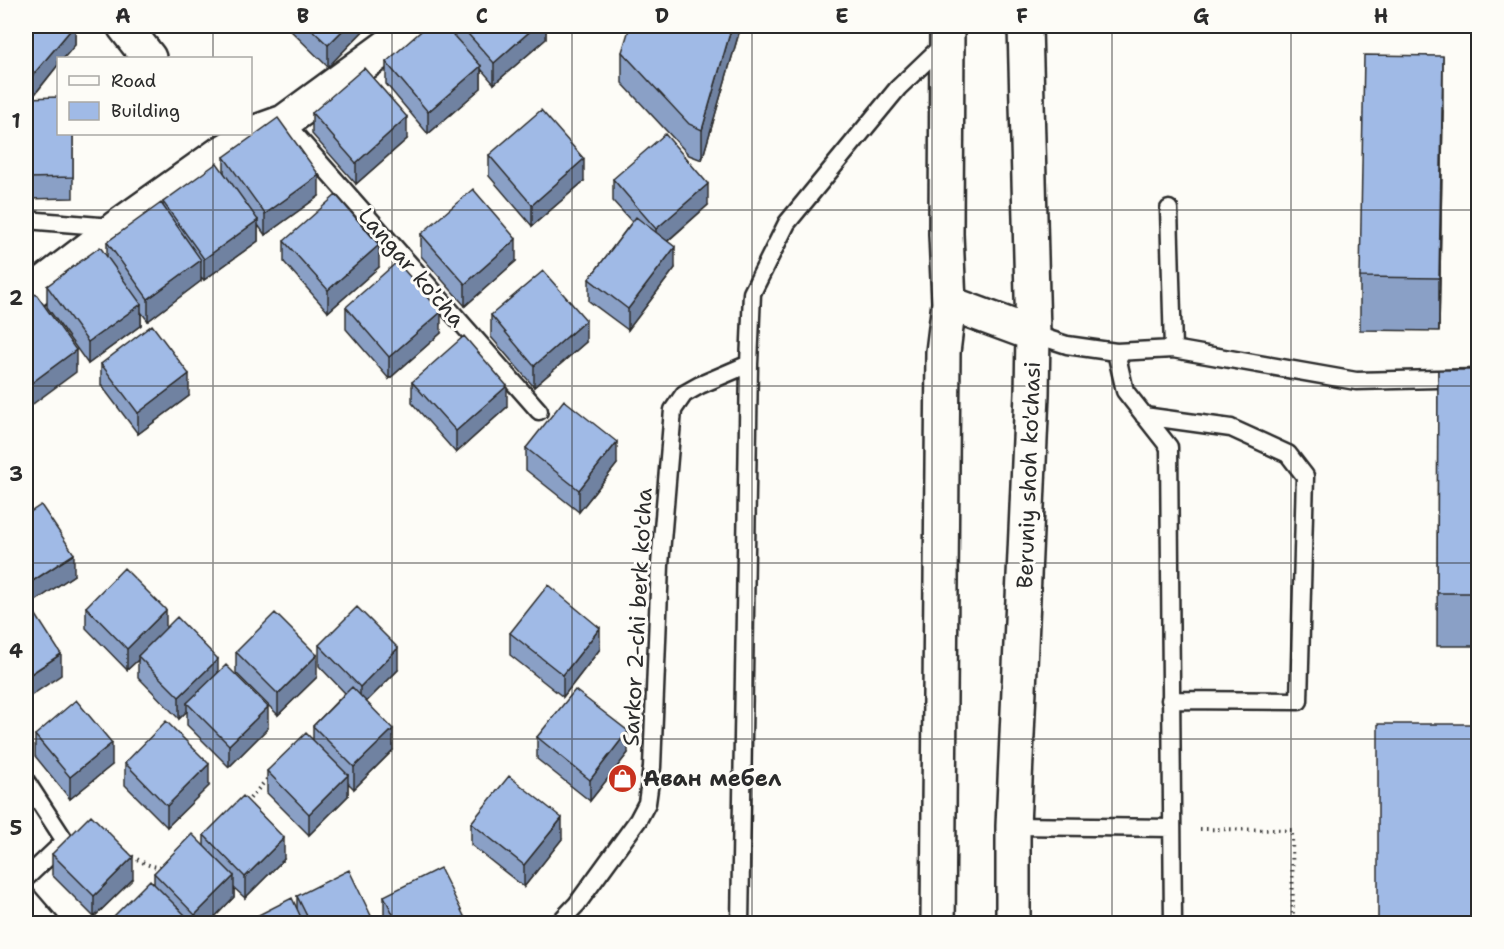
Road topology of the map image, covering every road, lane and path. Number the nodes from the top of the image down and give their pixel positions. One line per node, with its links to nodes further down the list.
1 (124, 26): 5 (main road)
2 (415, 26): 6 (main road)
3 (1025, 26): 15 (main road, Beruniy shoh ko'chasi)
4 (947, 33): 14 (main road); 18 (lane)
5 (148, 57)
6 (284, 122): 7 (main road); 20 (lane, Langar ko'cha)
7 (252, 133)
8 (245, 135): 9 (main road)
9 (213, 144): 12 (main road)
10 (1169, 209): 16 (lane)
11 (26, 220): 12 (lane)
12 (116, 228): 13 (main road)
13 (26, 297)
14 (949, 303): 15 (main road); 35 (main road)
15 (1033, 334): 17 (lane); 26 (main road, Beruniy shoh ko'chasi)
16 (1173, 349): 17 (lane); 19 (lane)
17 (1116, 352): 21 (lane)
18 (749, 364): 33 (lane, Sarkor 2-chi berk ko'cha); 34 (lane)
19 (1479, 378)
20 (539, 411)
21 (1144, 416): 22 (lane); 22 (lane)
22 (1170, 700): 27 (lane)
23 (273, 772): 25 (path)
24 (26, 781): 30 (lane)
25 (242, 807)
26 (1013, 826): 27 (lane); 36 (main road, Beruniy shoh ko'chasi)
27 (1172, 828): 37 (lane); 38 (path)
28 (118, 848): 29 (path)
29 (171, 864)
30 (26, 878)
31 (26, 895): 32 (lane)
32 (51, 924)
33 (558, 924)
34 (740, 924)
35 (938, 924)
36 (1013, 924)
37 (1173, 924)
38 (1293, 924)

